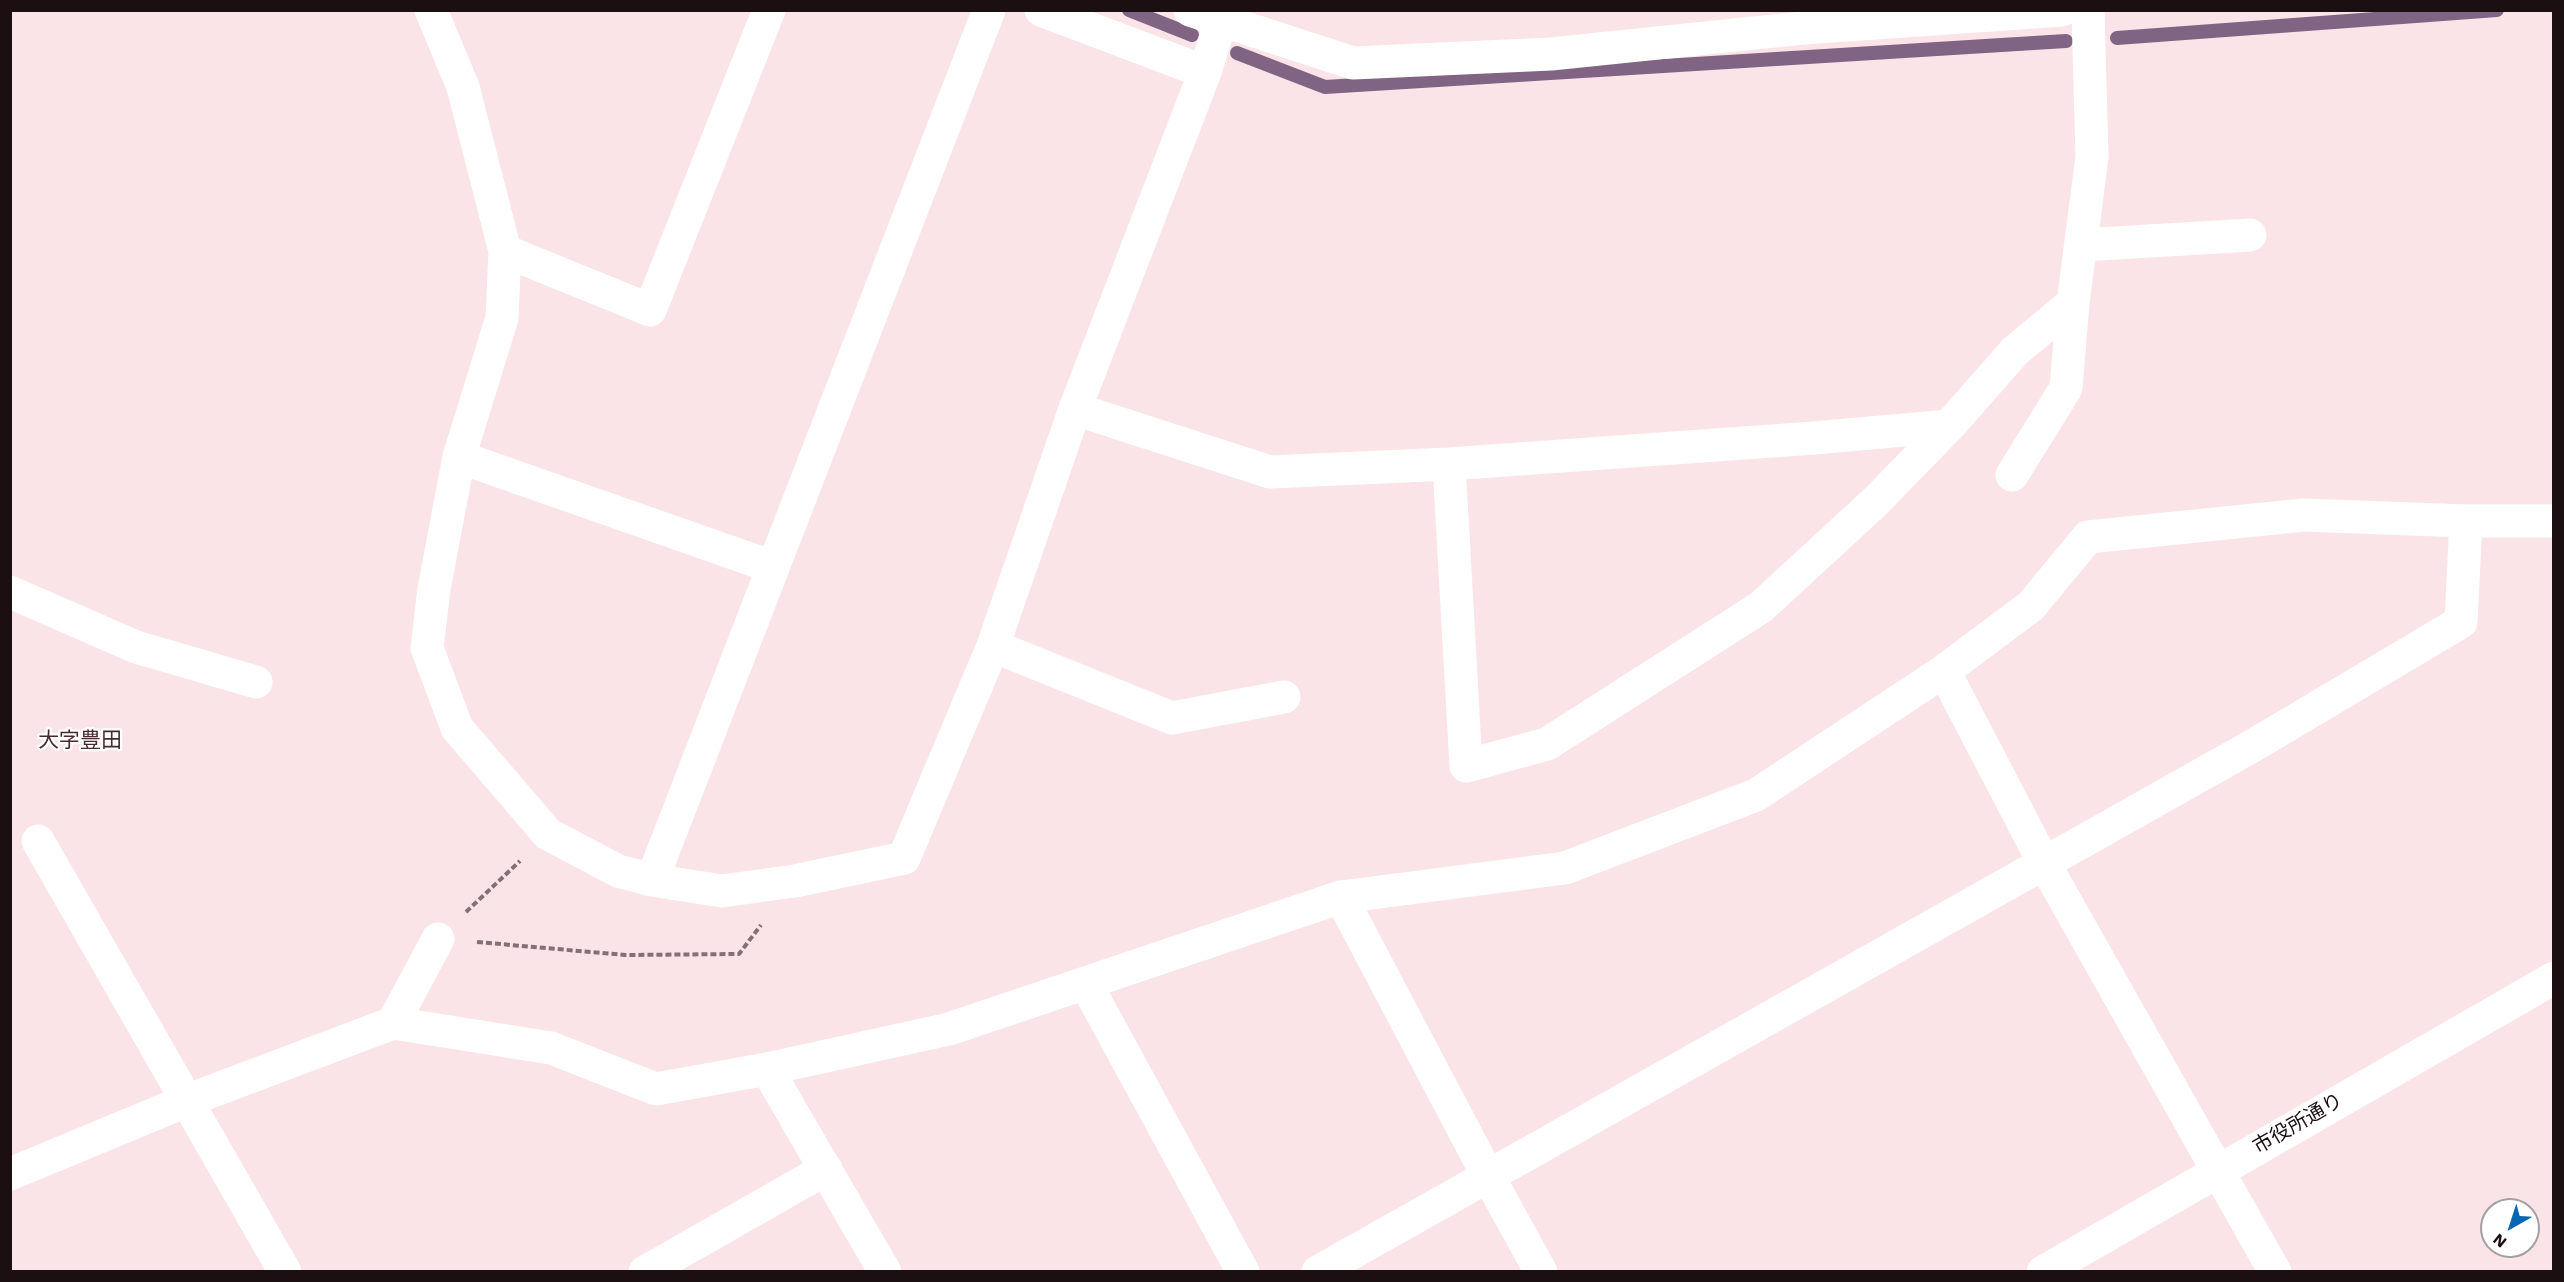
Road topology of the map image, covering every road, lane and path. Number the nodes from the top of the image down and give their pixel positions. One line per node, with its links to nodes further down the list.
1 (431, 10): 13 (street)
2 (769, 10): 13 (street)
3 (989, 10): 22 (street)
4 (1041, 10): 10 (street)
5 (1190, 10): 8 (street)
6 (2088, 10): 12 (street)
7 (2045, 11): 9 (street)
8 (1222, 16): 9 (street); 10 (street)
9 (1803, 20)
10 (1205, 72): 15 (street)
11 (2250, 234): 12 (street)
12 (2082, 245): 14 (street)
13 (505, 251): 17 (street)
14 (2073, 303): 16 (street); 19 (street)
15 (1075, 409): 18 (street); 24 (street)
16 (1948, 426): 18 (street); 18 (street)
17 (459, 457): 22 (street); 28 (street)
18 (1449, 464)
19 (2012, 475)
20 (2466, 521): 21 (street); 25 (street); 30 (street)
21 (2553, 521)
22 (773, 567): 31 (street)
23 (10, 592): 26 (street)
24 (993, 646): 27 (street); 32 (street)
25 (1944, 671): 30 (street); 33 (street)
26 (256, 682)
27 (1284, 697)
28 (548, 834): 31 (street); 34 (path)
29 (38, 841): 39 (street)
30 (2044, 863): 41 (street); 43 (street)
31 (652, 880): 32 (street)
32 (795, 881): 34 (path)
33 (1341, 897): 36 (street); 43 (street)
34 (438, 939): 37 (street)
35 (2553, 978): 41 (street, 市役所通り)
36 (1086, 984): 38 (street); 47 (street)
37 (393, 1023): 38 (street); 39 (street)
38 (767, 1069): 40 (street)
39 (186, 1101): 42 (street); 44 (street)
40 (826, 1169): 45 (street); 46 (street)
41 (2217, 1171): 50 (street, 市役所通り); 51 (street)
42 (10, 1174)
43 (1488, 1176): 48 (street); 49 (street)
44 (285, 1272)
45 (645, 1272)
46 (885, 1272)
47 (1243, 1272)
48 (1318, 1272)
49 (1542, 1272)
50 (2043, 1272)
51 (2275, 1272)

